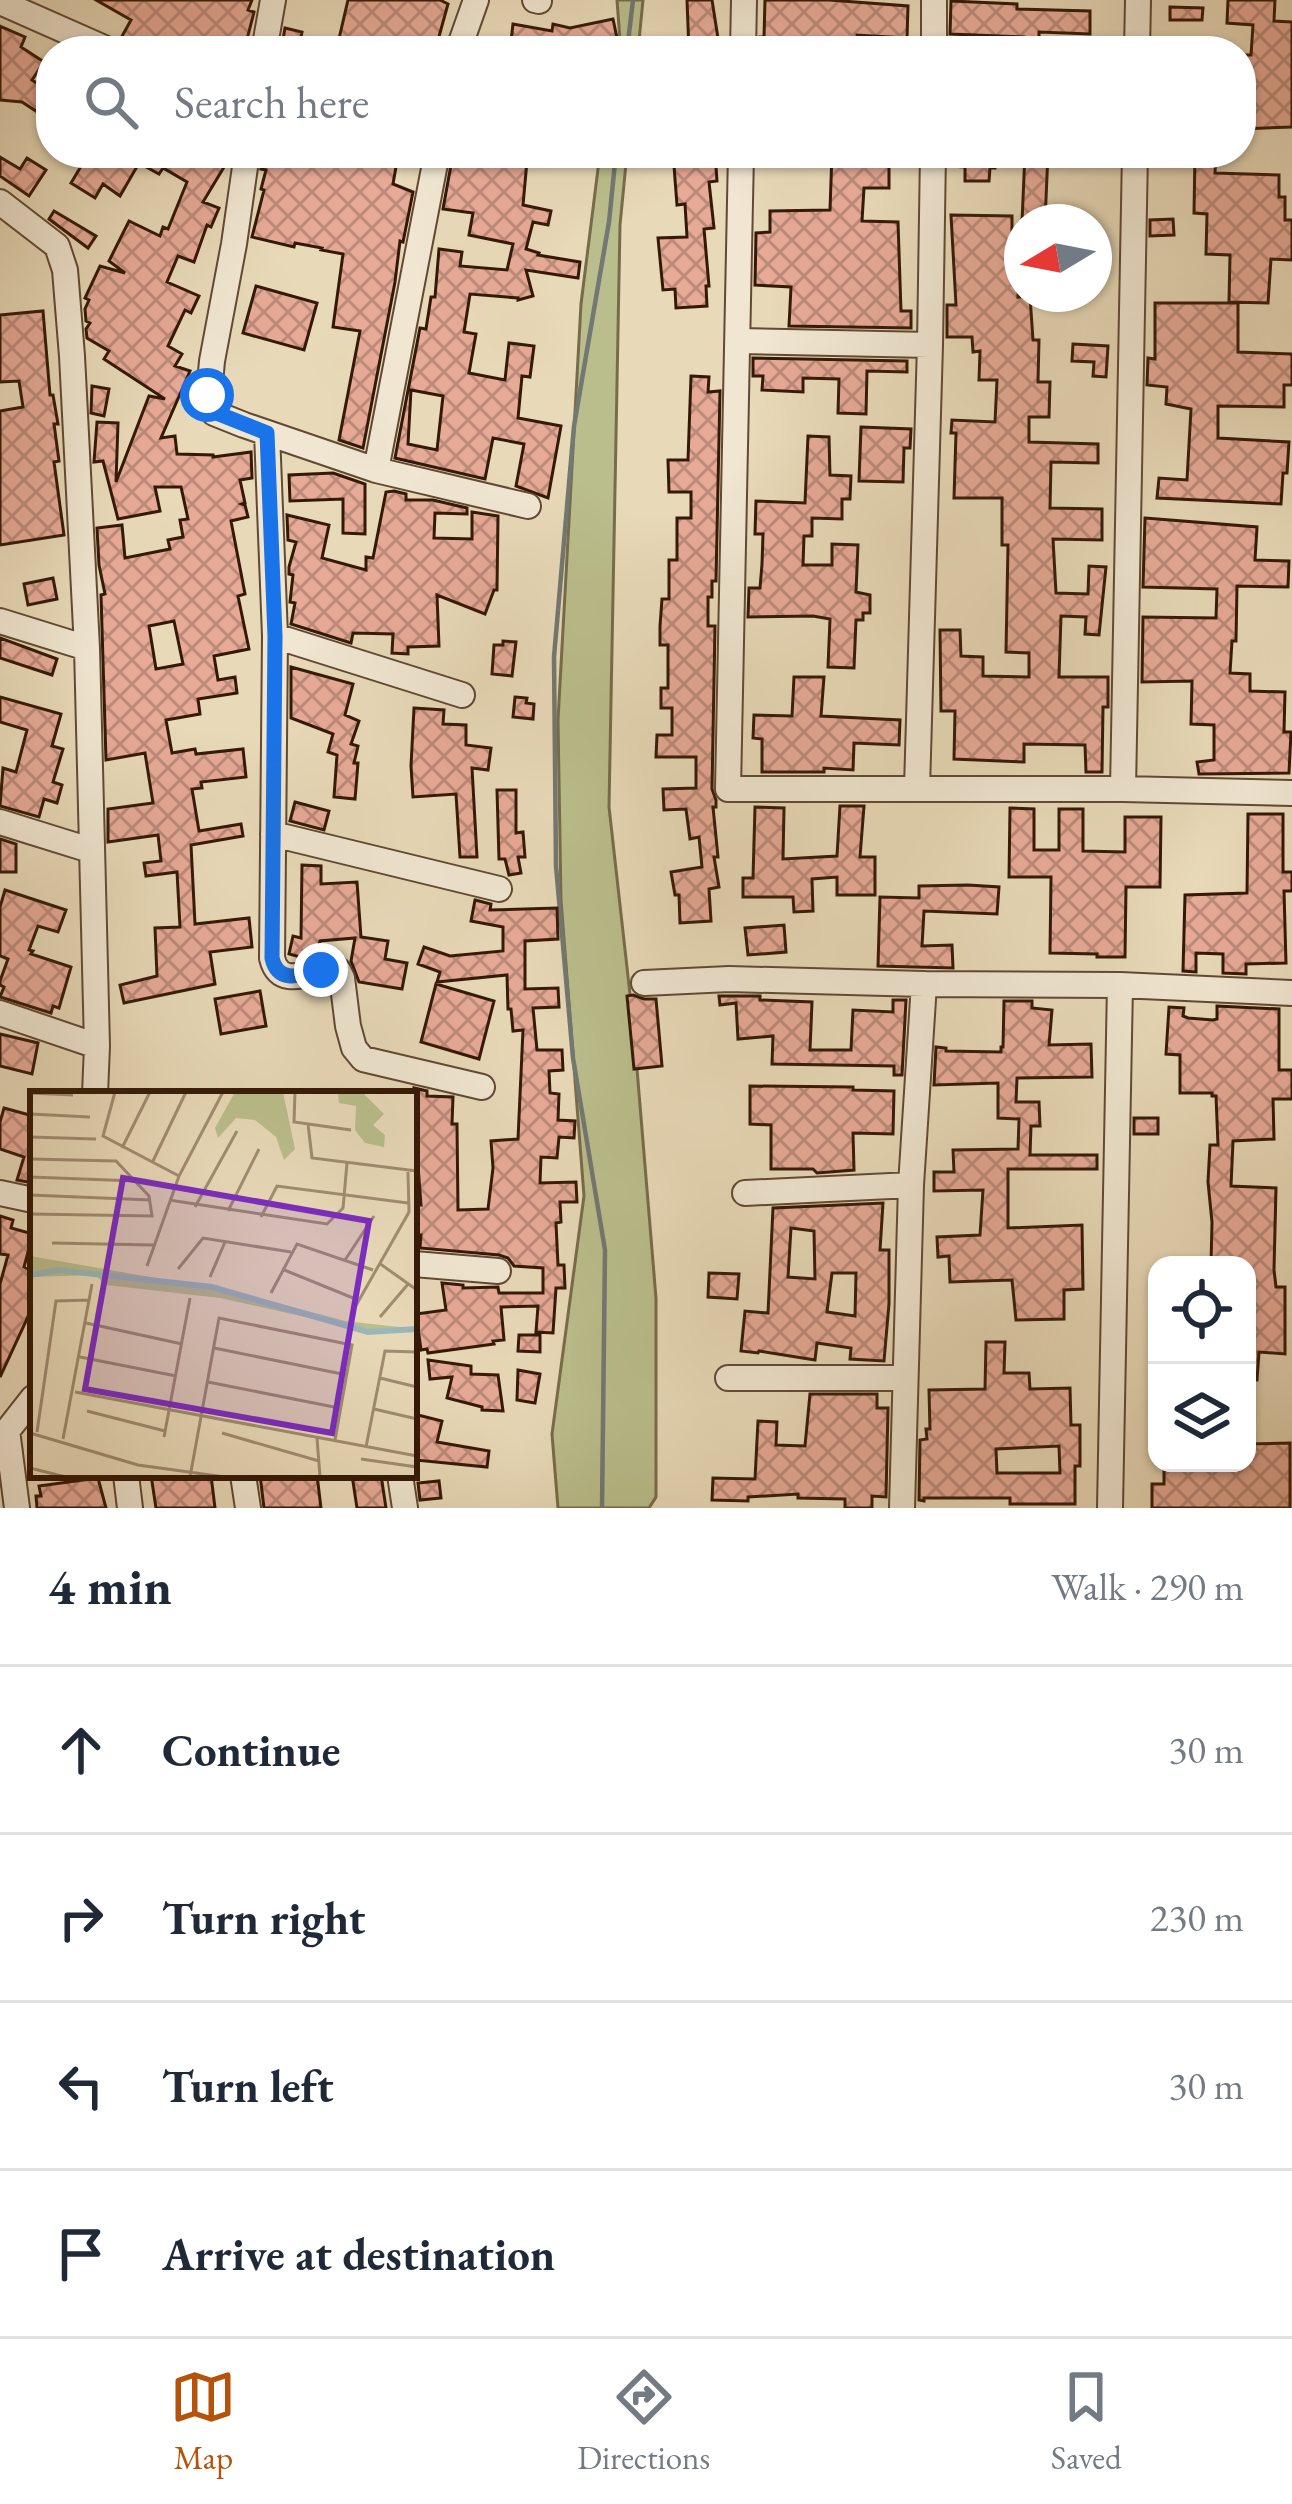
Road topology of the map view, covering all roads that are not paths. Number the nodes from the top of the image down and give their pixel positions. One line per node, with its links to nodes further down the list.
1 (273, 0): 8 (street)
2 (476, 0): 9 (street)
3 (744, 0): 10 (street)
4 (934, 0): 11 (street)
5 (1138, 0): 12 (street)
6 (0, 2): 7 (street)
7 (77, 36)
8 (267, 36)
9 (463, 36)
10 (743, 36)
11 (934, 36)
12 (1137, 36)
13 (245, 168): 21 (street)
14 (434, 168): 22 (street)
15 (742, 168): 19 (street)
16 (932, 168): 20 (street)
17 (1135, 168): 29 (street)
18 (0, 202): 26 (street)
19 (739, 340): 20 (street); 28 (street)
20 (930, 345): 28 (street)
21 (267, 433): 22 (street); 25 (street)
22 (376, 470): 23 (street)
23 (528, 506)
24 (0, 621): 26 (street)
25 (275, 636): 27 (street); 32 (street)
26 (87, 648): 33 (street)
27 (462, 695)
28 (917, 788): 29 (street)
29 (1124, 789): 30 (street)
30 (1292, 793)
31 (0, 822): 33 (street)
32 (273, 834): 34 (street); 41 (street)
33 (90, 850): 40 (street)
34 (499, 889)
35 (644, 983): 36 (street)
36 (924, 984): 37 (street); 43 (street)
37 (1120, 985): 38 (street); 61 (street)
38 (1292, 993)
39 (0, 1013): 40 (street)
40 (97, 1046): 42 (street)
41 (482, 1087)
42 (95, 1091)
43 (911, 1185): 45 (street); 50 (street)
44 (0, 1193): 46 (street)
45 (745, 1193)
46 (30, 1199)
47 (417, 1264): 48 (street)
48 (498, 1271)
49 (728, 1378): 50 (street)
50 (905, 1378): 60 (street)
51 (30, 1402): 52 (street)
52 (3, 1435): 56 (street)
53 (126, 1478): 57 (street)
54 (243, 1478): 58 (street)
55 (400, 1478): 59 (street)
56 (17, 1508)
57 (130, 1508)
58 (248, 1508)
59 (405, 1508)
60 (902, 1508)
61 (1111, 1508)

